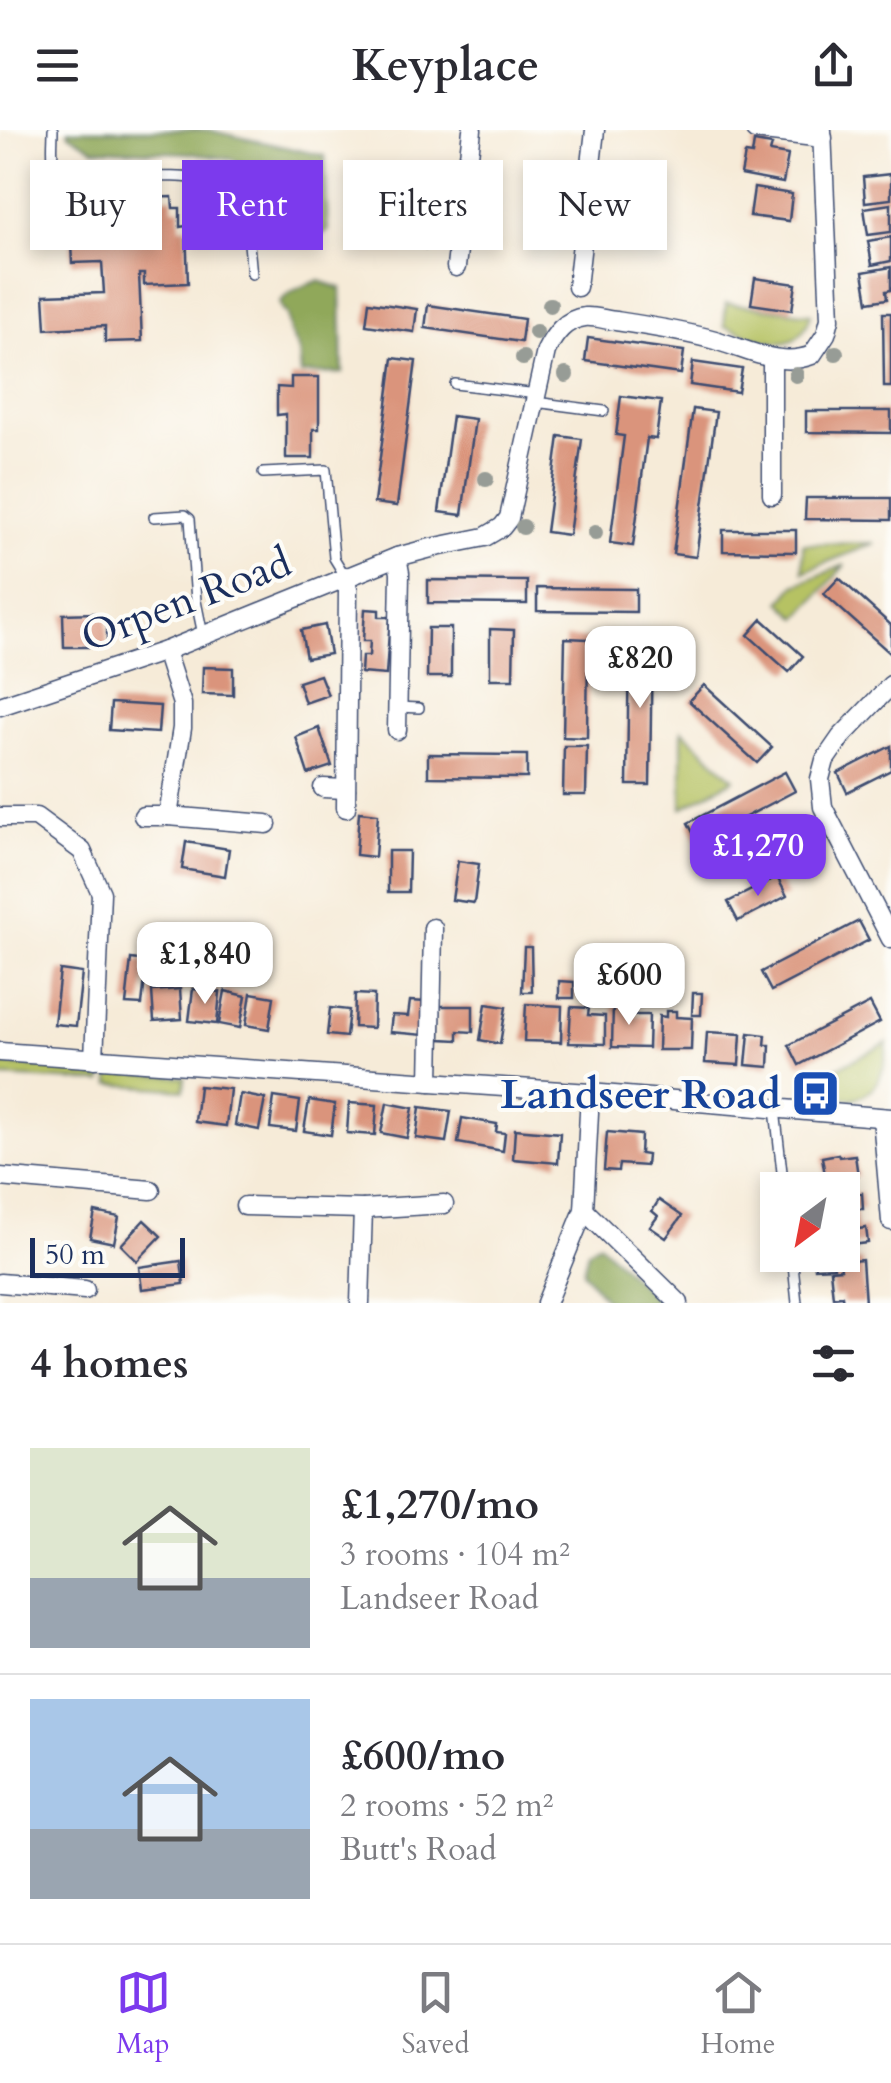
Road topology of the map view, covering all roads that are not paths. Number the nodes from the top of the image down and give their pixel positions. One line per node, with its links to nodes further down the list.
1 (52, 130): 9 (lane)
2 (472, 130): 6 (street)
3 (595, 130): 10 (street)
4 (755, 130): 5 (street)
5 (822, 134): 11 (street, Orpen Road)
6 (469, 160)
7 (458, 250): 8 (street)
8 (456, 267)
9 (252, 274)
10 (577, 287)
11 (772, 358): 13 (street, Orpen Road); 16 (street)
12 (455, 384): 13 (lane)
13 (536, 398): 14 (lane); 18 (street, Orpen Road)
14 (604, 411)
15 (263, 473): 19 (lane)
16 (772, 495)
17 (154, 517): 20 (lane)
18 (397, 557): 19 (street, Orpen Road); 24 (street)
19 (345, 576): 20 (street, Orpen Road); 27 (street)
20 (203, 635): 21 (street, Orpen Road)
21 (165, 651): 23 (street, Orpen Road); 29 (street)
22 (891, 685): 33 (street)
23 (0, 706)
24 (398, 707): 25 (lane); 26 (street)
25 (418, 708)
26 (398, 730)
27 (324, 788)
28 (143, 816): 29 (street)
29 (168, 816): 31 (street)
30 (0, 817): 35 (street)
31 (266, 824)
32 (433, 928): 36 (street)
33 (891, 938)
34 (0, 1052): 35 (street)
35 (94, 1059): 36 (street)
36 (430, 1082): 37 (street)
37 (590, 1093): 38 (street); 46 (street)
38 (774, 1110): 39 (street); 40 (lane)
39 (886, 1118): 47 (street)
40 (782, 1172)
41 (0, 1177): 42 (street)
42 (151, 1190)
43 (444, 1204): 45 (street)
44 (244, 1206): 45 (street)
45 (363, 1209): 51 (street)
46 (584, 1210): 52 (street); 53 (street)
47 (891, 1221)
48 (794, 1272): 54 (lane)
49 (0, 1283): 50 (street)
50 (84, 1290)
51 (360, 1303)
52 (546, 1303)
53 (678, 1303)
54 (797, 1303)

